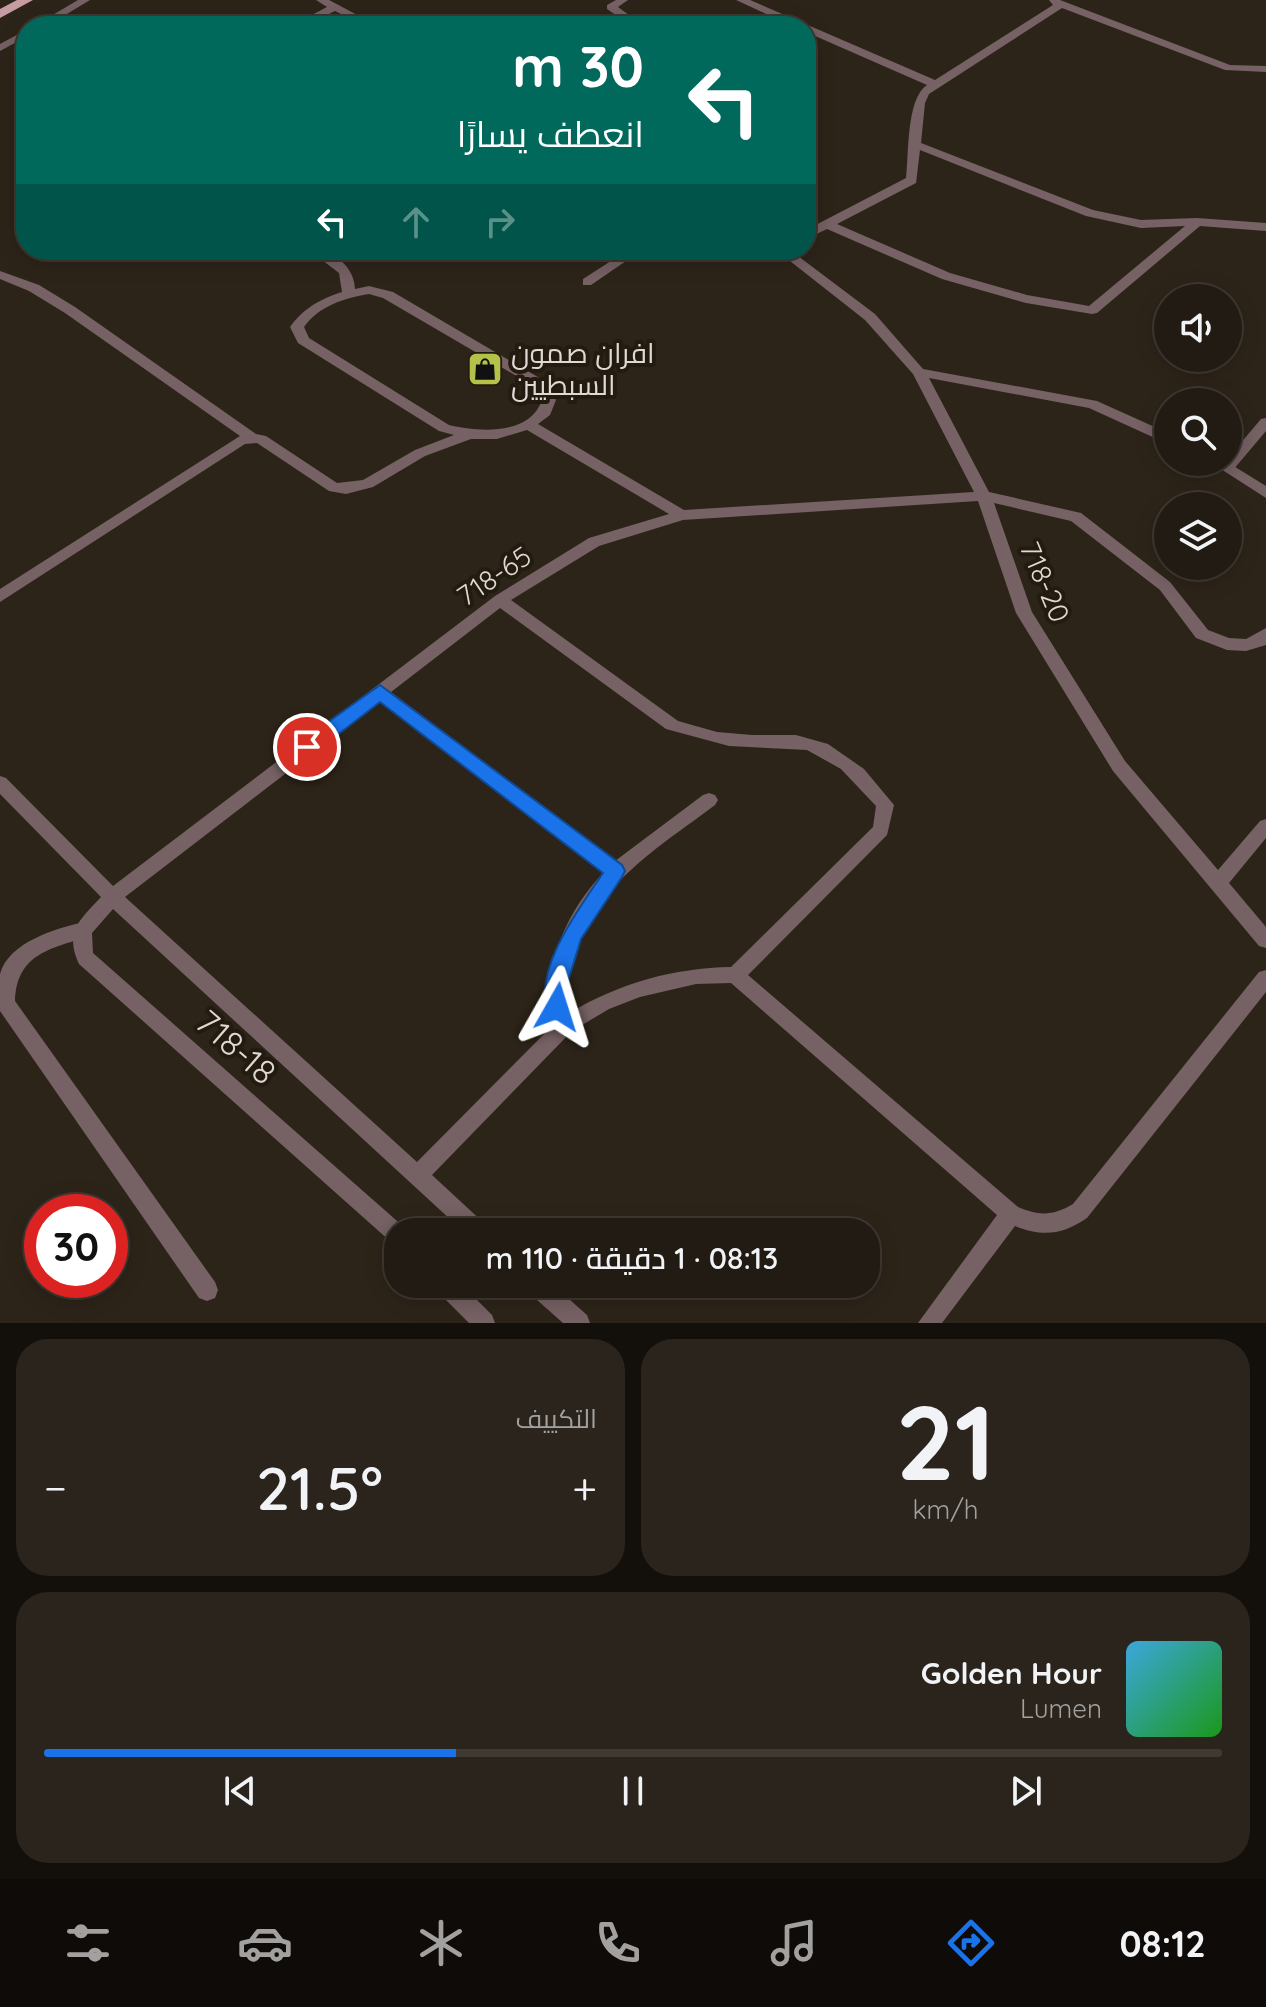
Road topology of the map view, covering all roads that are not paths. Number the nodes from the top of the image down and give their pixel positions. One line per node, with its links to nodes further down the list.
1 (27, 0): 8 (main road)
2 (85, 0): 9 (street)
3 (321, 0): 7 (street)
4 (623, 0): 12 (street)
5 (741, 0): 13 (street)
6 (1057, 2): 16 (street); 18 (street)
7 (336, 7): 10 (street); 11 (street)
8 (0, 14)
9 (57, 16)
10 (317, 16)
11 (354, 16)
12 (624, 16)
13 (778, 16)
14 (816, 33): 18 (street)
15 (1266, 69): 16 (street)
16 (1251, 71): 17 (street)
17 (1266, 77)
18 (936, 85): 19 (street)
19 (917, 145): 20 (street); 21 (street)
20 (1197, 222): 21 (street); 22 (street)
21 (827, 224): 23 (street)
22 (1266, 227)
23 (816, 230)
24 (330, 260): 29 (street)
25 (621, 260): 28 (street)
26 (795, 260): 30 (street, 718-20)
27 (0, 275): 35 (street)
28 (587, 282)
29 (348, 293): 32 (street); 34 (street)
30 (919, 372): 33 (street); 39 (street, 718-20)
31 (1266, 422): 36 (street)
32 (529, 425): 34 (street); 40 (street)
33 (1154, 433)
34 (468, 435): 35 (street)
35 (252, 438): 41 (street)
36 (1242, 445)
37 (1240, 476): 38 (street)
38 (1266, 493)
39 (984, 496): 40 (street, 718-65); 43 (street, 718-65); 49 (street, 718-20)
40 (682, 515): 42 (street, 718-65)
41 (0, 596)
42 (500, 600): 44 (street, 718-65); 53 (street)
43 (1266, 634)
44 (380, 692): 48 (street); 50 (street, 718-65)
45 (0, 783): 50 (street)
46 (709, 800): 48 (street)
47 (1266, 826): 49 (street)
48 (615, 871): 55 (street)
49 (1219, 882): 52 (street, 718-20)
50 (112, 897): 51 (street); 56 (street)
51 (83, 930): 59 (street, 718-18); 60 (street)
52 (1266, 940)
53 (735, 975): 55 (street); 57 (street)
54 (1266, 978): 57 (street)
55 (565, 1025): 56 (street)
56 (418, 1175): 58 (street)
57 (1011, 1214): 65 (street)
58 (464, 1218)
59 (384, 1223)
60 (207, 1290)
61 (460, 1298): 63 (street)
62 (551, 1298): 64 (street)
63 (484, 1323)
64 (579, 1323)
65 (929, 1323)

